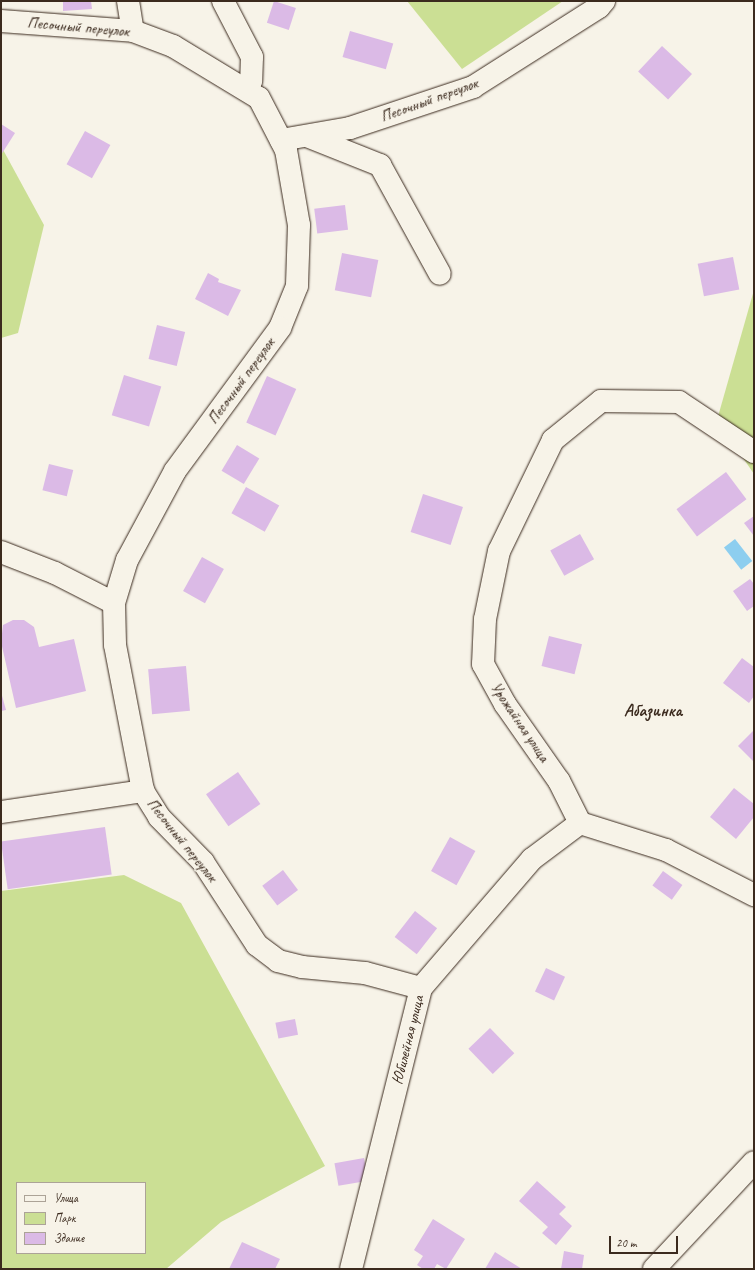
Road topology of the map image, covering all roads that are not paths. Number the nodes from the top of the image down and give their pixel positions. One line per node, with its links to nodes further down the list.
1 (128, 1): 5 (street)
2 (223, 1): 6 (street)
3 (604, 1): 7 (street, Песочный переулок)
4 (1, 21): 5 (street, Песочный переулок)
5 (133, 31): 6 (street, Песочный переулок)
6 (247, 90): 8 (street, Песочный переулок)
7 (308, 136): 8 (street, Песочный переулок); 9 (street)
8 (281, 140): 12 (street, Песочный переулок)
9 (440, 274)
10 (754, 452): 15 (street, Урожайная улица)
11 (1, 552): 12 (street)
12 (114, 603): 13 (street, Песочный переулок)
13 (143, 791): 14 (street); 17 (street, Песочный переулок)
14 (1, 812)
15 (580, 823): 16 (street); 17 (street, Юбилейная улица)
16 (754, 894)
17 (421, 988): 19 (street, Юбилейная улица)
18 (754, 1162): 20 (street)
19 (350, 1269)
20 (654, 1269)

